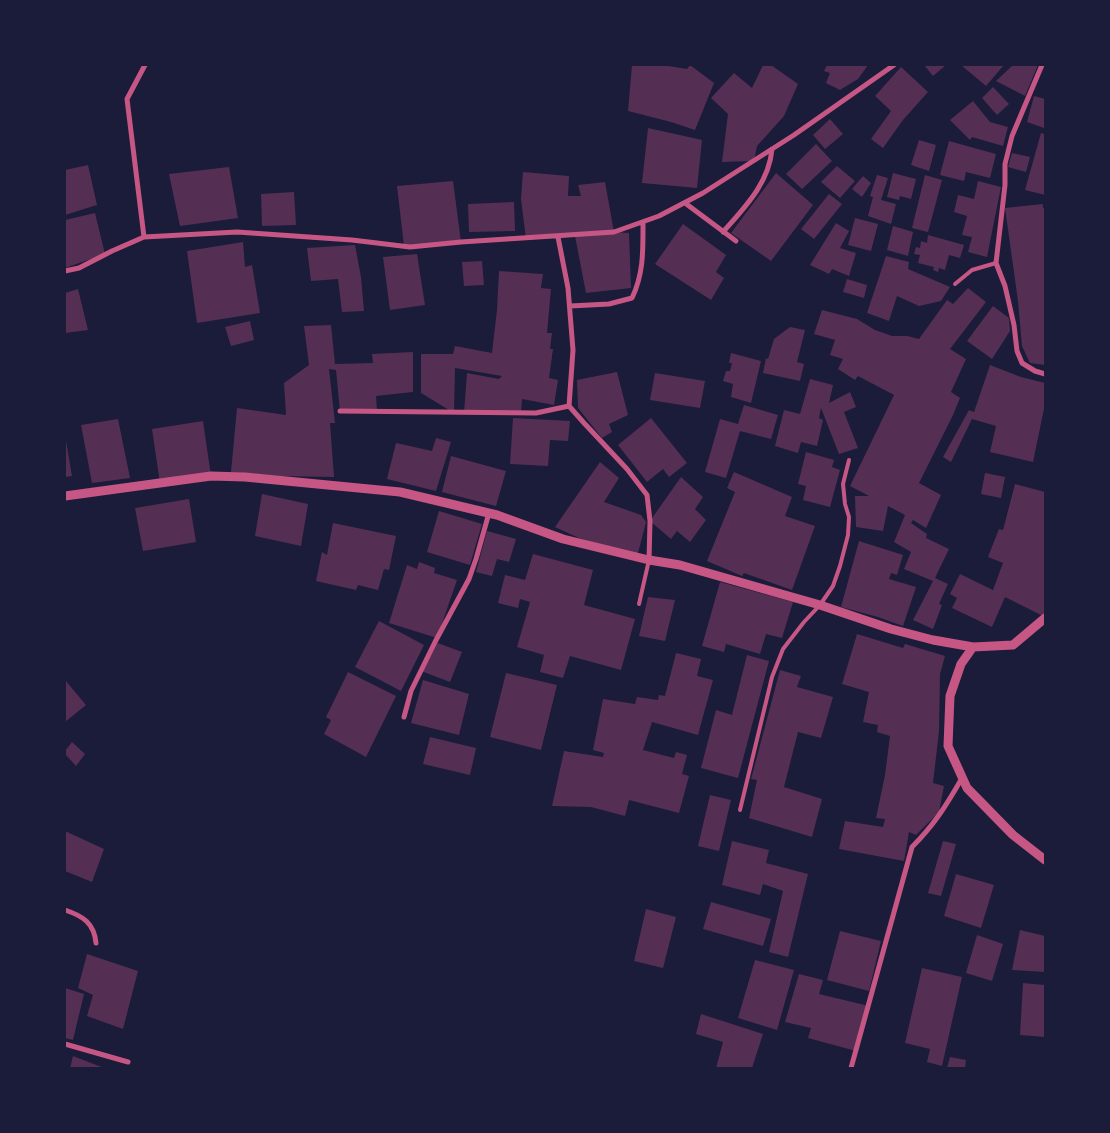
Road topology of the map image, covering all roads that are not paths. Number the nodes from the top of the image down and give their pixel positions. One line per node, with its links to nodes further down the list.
1 (145, 65): 9 (street)
2 (894, 65): 4 (street)
3 (1042, 65): 11 (street)
4 (772, 149): 5 (street); 7 (street)
5 (685, 203): 6 (street); 7 (street)
6 (643, 222): 8 (street); 14 (street)
7 (723, 232): 10 (street)
8 (558, 236): 9 (street); 14 (street)
9 (144, 237): 12 (street)
10 (736, 242)
11 (996, 263): 13 (lane); 15 (street)
12 (65, 271)
13 (956, 284)
14 (570, 306): 16 (street)
15 (1045, 374)
16 (570, 406): 17 (street); 21 (street)
17 (340, 411)
18 (849, 460): 23 (lane)
19 (65, 496): 20 (street)
20 (489, 513): 21 (street); 26 (street)
21 (649, 560): 22 (lane); 23 (street)
22 (639, 604)
23 (820, 605): 25 (street); 28 (lane)
24 (1045, 618): 25 (street)
25 (973, 647): 27 (street)
26 (404, 717)
27 (962, 778): 29 (street); 34 (street)
28 (740, 810)
29 (1045, 860)
30 (65, 910): 31 (street)
31 (96, 943)
32 (65, 1044): 33 (street)
33 (128, 1062)
34 (851, 1068)

